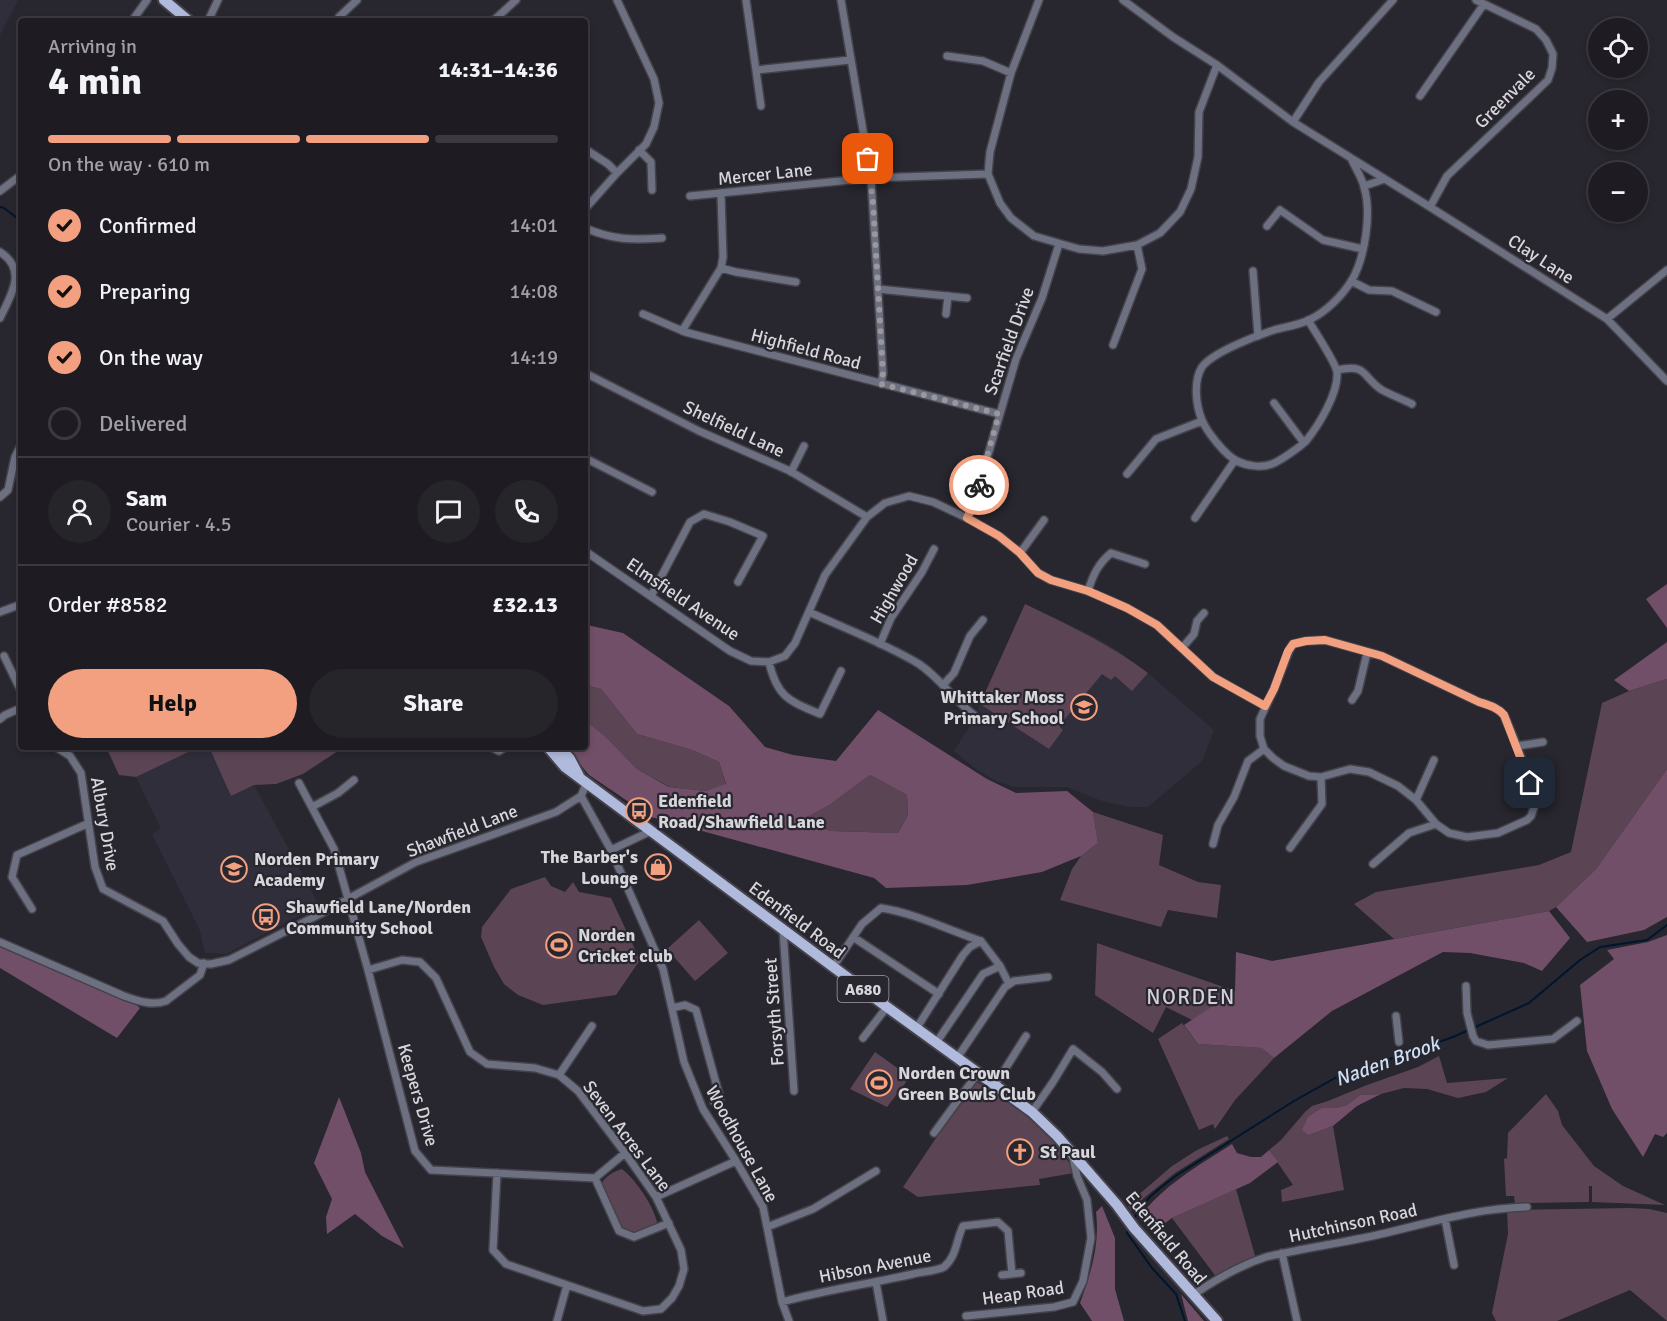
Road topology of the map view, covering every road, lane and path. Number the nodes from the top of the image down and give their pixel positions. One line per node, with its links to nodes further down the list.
1 (147, 0): 14 (street)
2 (164, 0): 15 (main road)
3 (219, 0): 16 (street)
4 (357, 0): 17 (street)
5 (516, 0): 18 (street)
6 (617, 0): 27 (street)
7 (746, 0): 22 (street)
8 (841, 0): 20 (street)
9 (1040, 0): 23 (street)
10 (1123, 0): 21 (street, Clay Lane)
11 (1394, 0): 26 (street)
12 (1476, 0): 13 (street, Greenvale)
13 (1484, 4): 24 (street); 41 (street, Greenvale)
14 (134, 18)
15 (185, 18)
16 (210, 18)
17 (338, 18)
18 (496, 18)
19 (947, 56): 23 (street)
20 (850, 60): 22 (street); 33 (street)
21 (1217, 65): 26 (street, Clay Lane); 46 (street)
22 (756, 70): 25 (street)
23 (1011, 73): 31 (street)
24 (1420, 96)
25 (761, 106)
26 (1293, 122): 29 (street, Clay Lane)
27 (639, 150): 30 (street); 36 (street)
28 (588, 151): 30 (street)
29 (1350, 157): 34 (street, Clay Lane); 35 (street)
30 (617, 173): 40 (street)
31 (988, 174): 33 (street, Mercer Lane); 45 (street)
32 (18, 177): 37 (street)
33 (871, 178): 38 (street, Mercer Lane); 54 (street)
34 (1385, 179): 35 (street); 41 (street, Clay Lane)
35 (1364, 186): 47 (street)
36 (652, 190)
37 (0, 191)
38 (721, 194): 39 (street, Mercer Lane); 49 (street)
39 (690, 196)
40 (588, 206)
41 (1430, 207): 61 (street, Clay Lane)
42 (1267, 226): 47 (street)
43 (588, 229): 44 (street)
44 (662, 238)
45 (1059, 244): 46 (street); 72 (street, Scarfield Drive)
46 (1137, 246): 65 (street)
47 (1363, 249): 52 (street)
48 (0, 252): 60 (street)
49 (721, 268): 53 (street); 63 (street)
50 (1667, 270): 61 (street)
51 (1253, 271): 64 (street)
52 (1351, 281): 57 (street); 62 (street)
53 (796, 282)
54 (878, 289): 55 (street); 69 (street)
55 (948, 296): 56 (street); 59 (street)
56 (967, 298)
57 (1437, 312)
58 (643, 314): 63 (street, Highfield Road)
59 (946, 314)
60 (0, 318)
61 (1607, 319): 68 (street, Clay Lane)
62 (1308, 321): 64 (street); 66 (street)
63 (682, 331): 69 (street, Highfield Road)
64 (1258, 336): 73 (street)
65 (1113, 345)
66 (1337, 370): 71 (street); 74 (street)
67 (588, 374): 79 (street, Shelfield Lane)
68 (1667, 381)
69 (881, 384): 72 (street, Highfield Road)
70 (1274, 403): 74 (street)
71 (1412, 404)
72 (999, 414): 84 (street, Scarfield Drive)
73 (1202, 421): 78 (street); 80 (street)
74 (1304, 443): 78 (street)
75 (804, 446): 79 (street)
76 (18, 451): 82 (street)
77 (588, 460): 81 (street)
78 (1235, 460): 85 (street)
79 (791, 472): 83 (street, Shelfield Lane)
80 (1127, 474)
81 (652, 492)
82 (0, 497)
83 (867, 517): 84 (street); 96 (street)
84 (967, 518): 89 (street)
85 (1195, 518)
86 (1044, 520): 89 (street)
87 (934, 549): 99 (street, Highwood)
88 (588, 553): 93 (street, Elmsfield Avenue)
89 (1020, 553): 92 (street)
90 (1145, 564): 92 (street)
91 (738, 582): 93 (street)
92 (1088, 591): 100 (street)
93 (651, 596): 103 (street, Elmsfield Avenue)
94 (18, 605): 95 (street)
95 (0, 612)
96 (809, 612): 99 (street, Highwood); 103 (street)
97 (1204, 613): 100 (street)
98 (983, 620): 106 (street)
99 (880, 644): 106 (street, Highwood)
100 (1182, 648): 108 (street)
101 (1366, 653): 107 (street); 108 (street); 113 (street)
102 (4, 656): 105 (street)
103 (769, 662): 104 (street)
104 (841, 671)
105 (18, 685)
106 (944, 685): 110 (street, Highwood)
107 (1352, 700)
108 (1265, 706): 114 (street)
109 (18, 709): 111 (street)
110 (974, 715)
111 (0, 719)
112 (1543, 742): 113 (street)
113 (1517, 746): 127 (street)
114 (1264, 749): 119 (street); 129 (street)
115 (61, 750): 126 (street, Albury Drive)
116 (551, 750): 121 (main road, Edenfield Road / A680)
117 (562, 750): 121 (main road, Edenfield Road / A680)
118 (1434, 760): 124 (street)
119 (1321, 777): 124 (street); 130 (street)
120 (354, 780): 125 (street)
121 (584, 780): 123 (street); 128 (main road, Edenfield Road / A680)
122 (299, 783): 125 (street, Keepers Drive)
123 (582, 796): 131 (street, Woodhouse Lane); 133 (street, Shawfield Lane)
124 (1416, 800): 127 (street)
125 (312, 807): 133 (street, Keepers Drive)
126 (89, 823): 134 (street); 139 (street, Albury Drive)
127 (1436, 824): 132 (street)
128 (651, 831): 131 (street); 135 (main road, Edenfield Road / A680)
129 (1212, 844)
130 (1290, 848)
131 (611, 850): 148 (street, Woodhouse Lane)
132 (1373, 864)
133 (348, 898): 139 (street, Shawfield Lane); 142 (street, Keepers Drive)
134 (32, 909)
135 (783, 930): 141 (main road, Edenfield Road / A680); 162 (street, Forsyth Street)
136 (853, 937): 137 (street); 141 (street); 146 (street)
137 (981, 941): 140 (street); 146 (street)
138 (0, 942): 139 (street)
139 (208, 964)
140 (1000, 966): 144 (street); 156 (street)
141 (833, 967): 147 (main road, Edenfield Road / A680)
142 (368, 970): 159 (street, Seven Acres Lane); 170 (street, Keepers Drive)
143 (1048, 977): 144 (street)
144 (1007, 986): 157 (street)
145 (1466, 986): 150 (street)
146 (939, 994): 152 (street)
147 (887, 1007): 152 (main road, Edenfield Road / A680); 154 (street)
148 (672, 1008): 163 (street); 168 (street, Woodhouse Lane)
149 (1396, 1016): 155 (street)
150 (1577, 1021)
151 (592, 1026): 159 (street)
152 (916, 1029): 156 (main road, Edenfield Road / A680)
153 (1026, 1036): 160 (street)
154 (863, 1038)
155 (1399, 1042)
156 (936, 1043): 157 (main road, Edenfield Road / A680)
157 (957, 1058): 158 (main road, Edenfield Road / A680)
158 (978, 1073): 160 (main road, Edenfield Road / A680); 165 (street)
159 (559, 1076): 167 (street, Seven Acres Lane)
160 (995, 1085): 164 (main road, Edenfield Road / A680)
161 (1117, 1089): 164 (street)
162 (794, 1091)
163 (714, 1102)
164 (1032, 1112): 166 (main road, Edenfield Road / A680)
165 (934, 1132)
166 (1072, 1152): 184 (main road, Edenfield Road / A680); 186 (street, Heap Road)
167 (626, 1153): 171 (street); 172 (street, Seven Acres Lane)
168 (736, 1161): 172 (street); 176 (street, Woodhouse Lane)
169 (876, 1171): 176 (street)
170 (497, 1173): 171 (street, Keepers Drive); 183 (street, Seven Acres Lane)
171 (595, 1178): 175 (street)
172 (656, 1197): 175 (street, Seven Acres Lane)
173 (1527, 1207): 174 (street, Hutchinson Road)
174 (1445, 1219): 177 (street, Hutchinson Road); 178 (street)
175 (669, 1223): 183 (street, Seven Acres Lane)
176 (767, 1227): 185 (street, Woodhouse Lane)
177 (1282, 1253): 184 (street, Hutchinson Road); 191 (street)
178 (1454, 1265)
179 (1021, 1273): 180 (street)
180 (1012, 1274): 181 (street); 182 (street, Hibson Avenue)
181 (1002, 1275)
182 (876, 1282): 185 (street, Hibson Avenue); 189 (street)
183 (567, 1285): 187 (street)
184 (1193, 1295): 190 (main road, Edenfield Road / A680)
185 (782, 1302): 188 (street, Woodhouse Lane)
186 (966, 1316)
187 (557, 1321)
188 (789, 1321)
189 (883, 1321)
190 (1217, 1321)
191 (1298, 1321)

